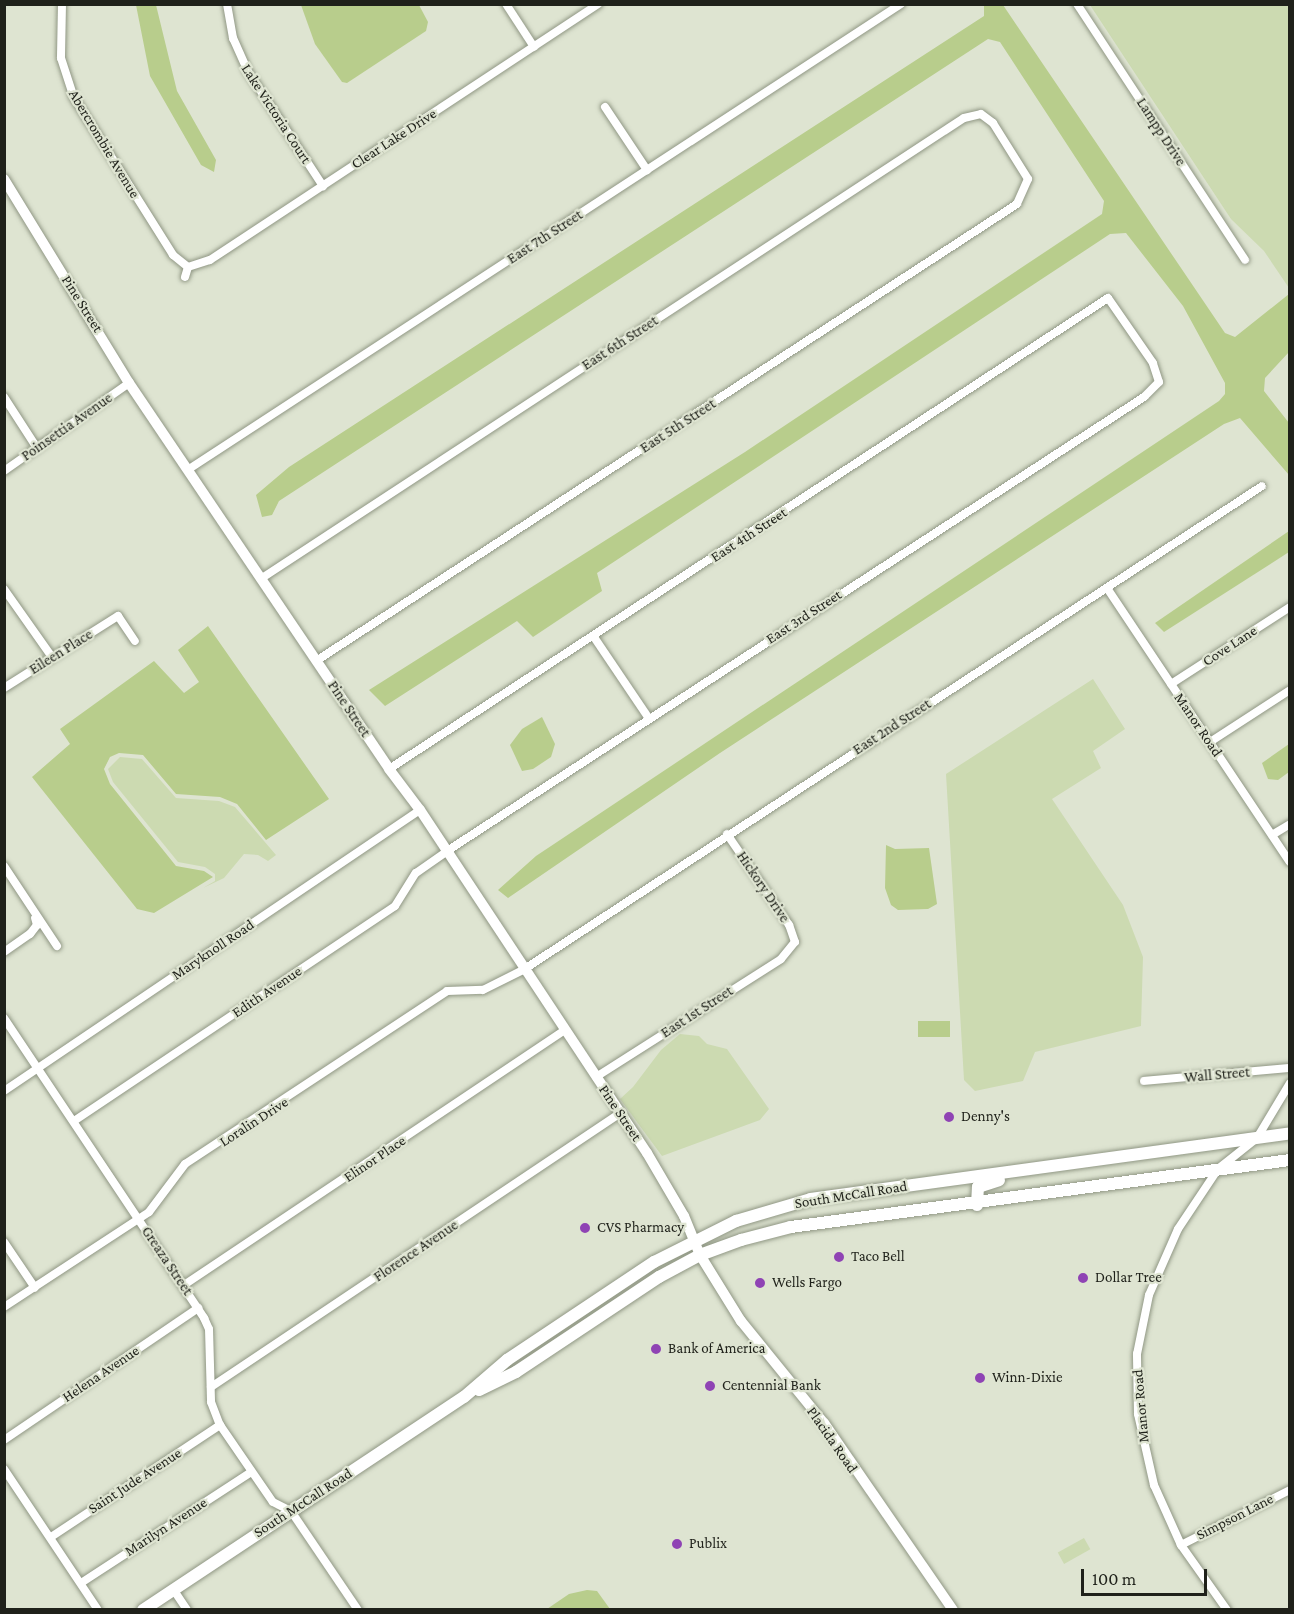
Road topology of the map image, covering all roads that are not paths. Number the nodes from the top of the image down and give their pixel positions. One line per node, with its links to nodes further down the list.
1 (62, 4): 14 (street, Abercrombie Avenue)
2 (227, 4): 12 (street, Lake Victoria Court)
3 (506, 4): 7 (street)
4 (598, 4): 7 (street, Clear Lake Drive)
5 (901, 4): 10 (street, East 7th Street)
6 (1077, 4): 13 (street, Lampp Drive)
7 (534, 47): 12 (street, Clear Lake Drive)
8 (605, 107): 10 (street)
9 (981, 114): 23 (street, East 6th Street); 30 (street, East 5th Street)
10 (647, 170): 20 (street, East 7th Street)
11 (4, 179): 17 (main road, Pine Street)
12 (323, 186): 14 (street, Clear Lake Drive)
13 (1245, 260)
14 (188, 267): 15 (street)
15 (185, 277)
16 (1108, 298): 27 (street, East 4th Street); 34 (street, East 3rd Street)
17 (129, 383): 19 (street, Poinsettia Avenue); 20 (main road, Pine Street)
18 (4, 398): 19 (street)
19 (37, 448): 21 (street, Poinsettia Avenue)
20 (189, 469): 23 (main road, Pine Street)
21 (4, 471)
22 (1262, 486): 24 (street, East 2nd Street)
23 (262, 578): 30 (main road, Pine Street)
24 (1107, 588): 31 (street, Manor Road); 39 (street, East 2nd Street)
25 (4, 589): 29 (street)
26 (1290, 607): 31 (street, Cove Lane)
27 (594, 637): 34 (street); 36 (street, East 4th Street)
28 (135, 641): 29 (street, Eileen Place)
29 (52, 657): 32 (street, Eileen Place)
30 (316, 661): 36 (main road, Pine Street)
31 (1171, 684): 35 (street, Manor Road)
32 (4, 688)
33 (1290, 690): 35 (street)
34 (648, 717): 41 (street, East 3rd Street)
35 (1210, 742): 40 (street, Manor Road)
36 (389, 769): 37 (main road, Pine Street)
37 (420, 810): 41 (main road, Pine Street); 51 (street, Maryknoll Road)
38 (1290, 824): 40 (street)
39 (727, 834): 45 (street, Hickory Drive); 48 (street, East 2nd Street)
40 (1272, 835): 42 (street, Manor Road)
41 (447, 850): 48 (main road, Pine Street); 58 (street, Edith Avenue)
42 (1290, 862)
43 (4, 866): 44 (street)
44 (35, 914): 46 (street); 47 (street)
45 (795, 942): 53 (street, East 1st Street)
46 (57, 945)
47 (4, 952)
48 (523, 970): 50 (main road, Pine Street); 65 (street, Loralin Drive)
49 (4, 1018): 51 (street, Greaza Street)
50 (564, 1031): 53 (main road, Pine Street); 69 (street, Elinor Place)
51 (39, 1068): 56 (street, Maryknoll Road); 58 (street, Greaza Street)
52 (1290, 1068): 54 (street, Wall Street)
53 (596, 1077): 57 (main road, Pine Street)
54 (1144, 1082)
55 (1290, 1083): 60 (street, Manor Road)
56 (4, 1091)
57 (620, 1113): 66 (main road, Pine Street); 73 (street, Florence Avenue)
58 (74, 1121): 65 (street, Greaza Street)
59 (1290, 1133): 60 (main road, South McCall Road)
60 (1257, 1138): 62 (main road, South McCall Road); 63 (street, Manor Road)
61 (1290, 1160): 63 (main road, South McCall Road)
62 (1041, 1166): 64 (main road); 66 (main road, South McCall Road)
63 (1218, 1169): 64 (main road, South McCall Road); 82 (street, Manor Road)
64 (977, 1204): 68 (main road, South McCall Road)
65 (139, 1218): 69 (street, Greaza Street); 70 (street, Loralin Drive)
66 (693, 1239): 68 (main road, Placida Road); 74 (main road, South McCall Road)
67 (4, 1242): 70 (street)
68 (700, 1254): 74 (main road, South McCall Road); 89 (main road, Placida Road)
69 (184, 1286): 72 (street, Greaza Street)
70 (35, 1288): 71 (street, Loralin Drive)
71 (4, 1308)
72 (198, 1308): 73 (street, Greaza Street); 76 (street, Helena Avenue)
73 (211, 1387): 75 (street, Greaza Street)
74 (464, 1397): 80 (main road, South McCall Road)
75 (220, 1425): 78 (street, Greaza Street); 81 (street, Saint Jude Avenue)
76 (4, 1440)
77 (4, 1469): 81 (street)
78 (251, 1472): 80 (street, Greaza Street); 83 (street, Marilyn Avenue)
79 (1290, 1490): 82 (street, Simpson Lane)
80 (291, 1511): 84 (main road, South McCall Road); 88 (street)
81 (51, 1537): 83 (street)
82 (1180, 1545): 90 (street, Manor Road)
83 (81, 1583): 85 (street)
84 (173, 1589): 86 (main road, South McCall Road); 87 (street)
85 (98, 1610)
86 (142, 1610)
87 (187, 1610)
88 (358, 1610)
89 (953, 1610)
90 (1227, 1610)

